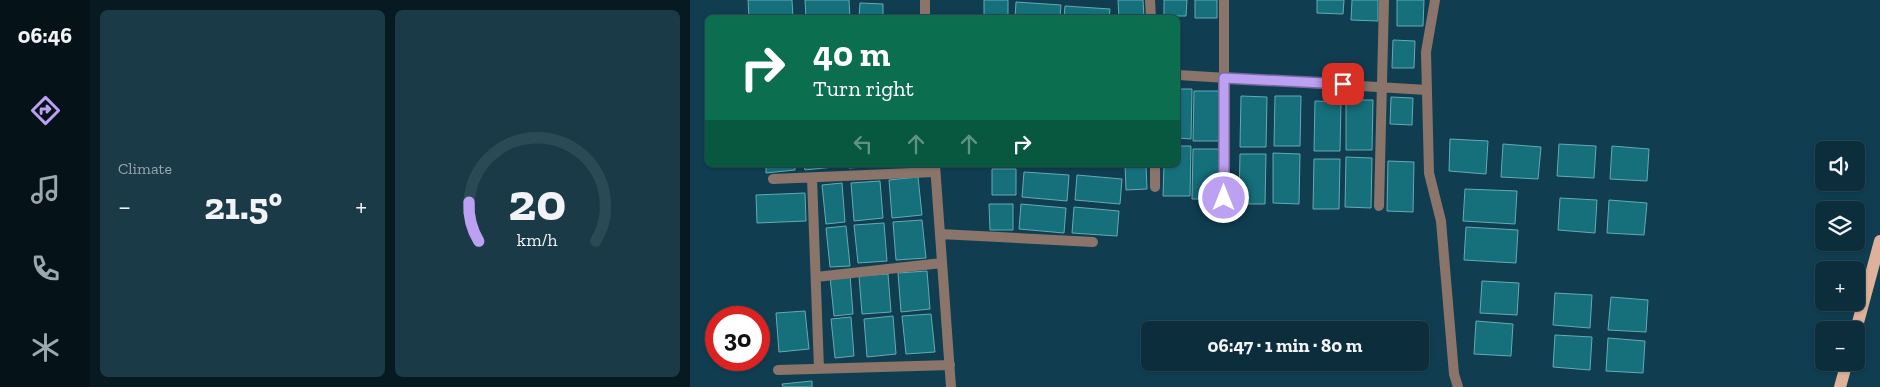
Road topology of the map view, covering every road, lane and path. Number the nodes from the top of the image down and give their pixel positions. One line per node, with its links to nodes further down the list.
1 (924, 0): 6 (street)
2 (1150, 0): 7 (street)
3 (1224, 0): 9 (street)
4 (1384, 0): 10 (street)
5 (1435, 0): 11 (street)
6 (925, 15)
7 (1151, 15)
8 (1180, 75): 9 (street)
9 (1224, 78): 10 (street); 17 (street)
10 (1382, 87): 11 (street); 18 (street)
11 (1427, 90): 30 (street)
12 (1154, 167): 16 (street)
13 (935, 169): 14 (street); 19 (street)
14 (812, 178): 15 (street); 23 (street)
15 (774, 179)
16 (1155, 187)
17 (1224, 198)
18 (1379, 206)
19 (940, 234): 20 (street); 22 (street)
20 (1093, 242)
21 (1880, 242): 24 (main road)
22 (942, 263): 23 (street); 25 (street)
23 (816, 277): 26 (street)
24 (1858, 321)
25 (950, 365): 26 (street); 29 (street)
26 (819, 369): 27 (street)
27 (778, 370)
28 (1844, 371): 31 (main road)
29 (951, 387)
30 (1458, 387)
31 (1840, 387)

